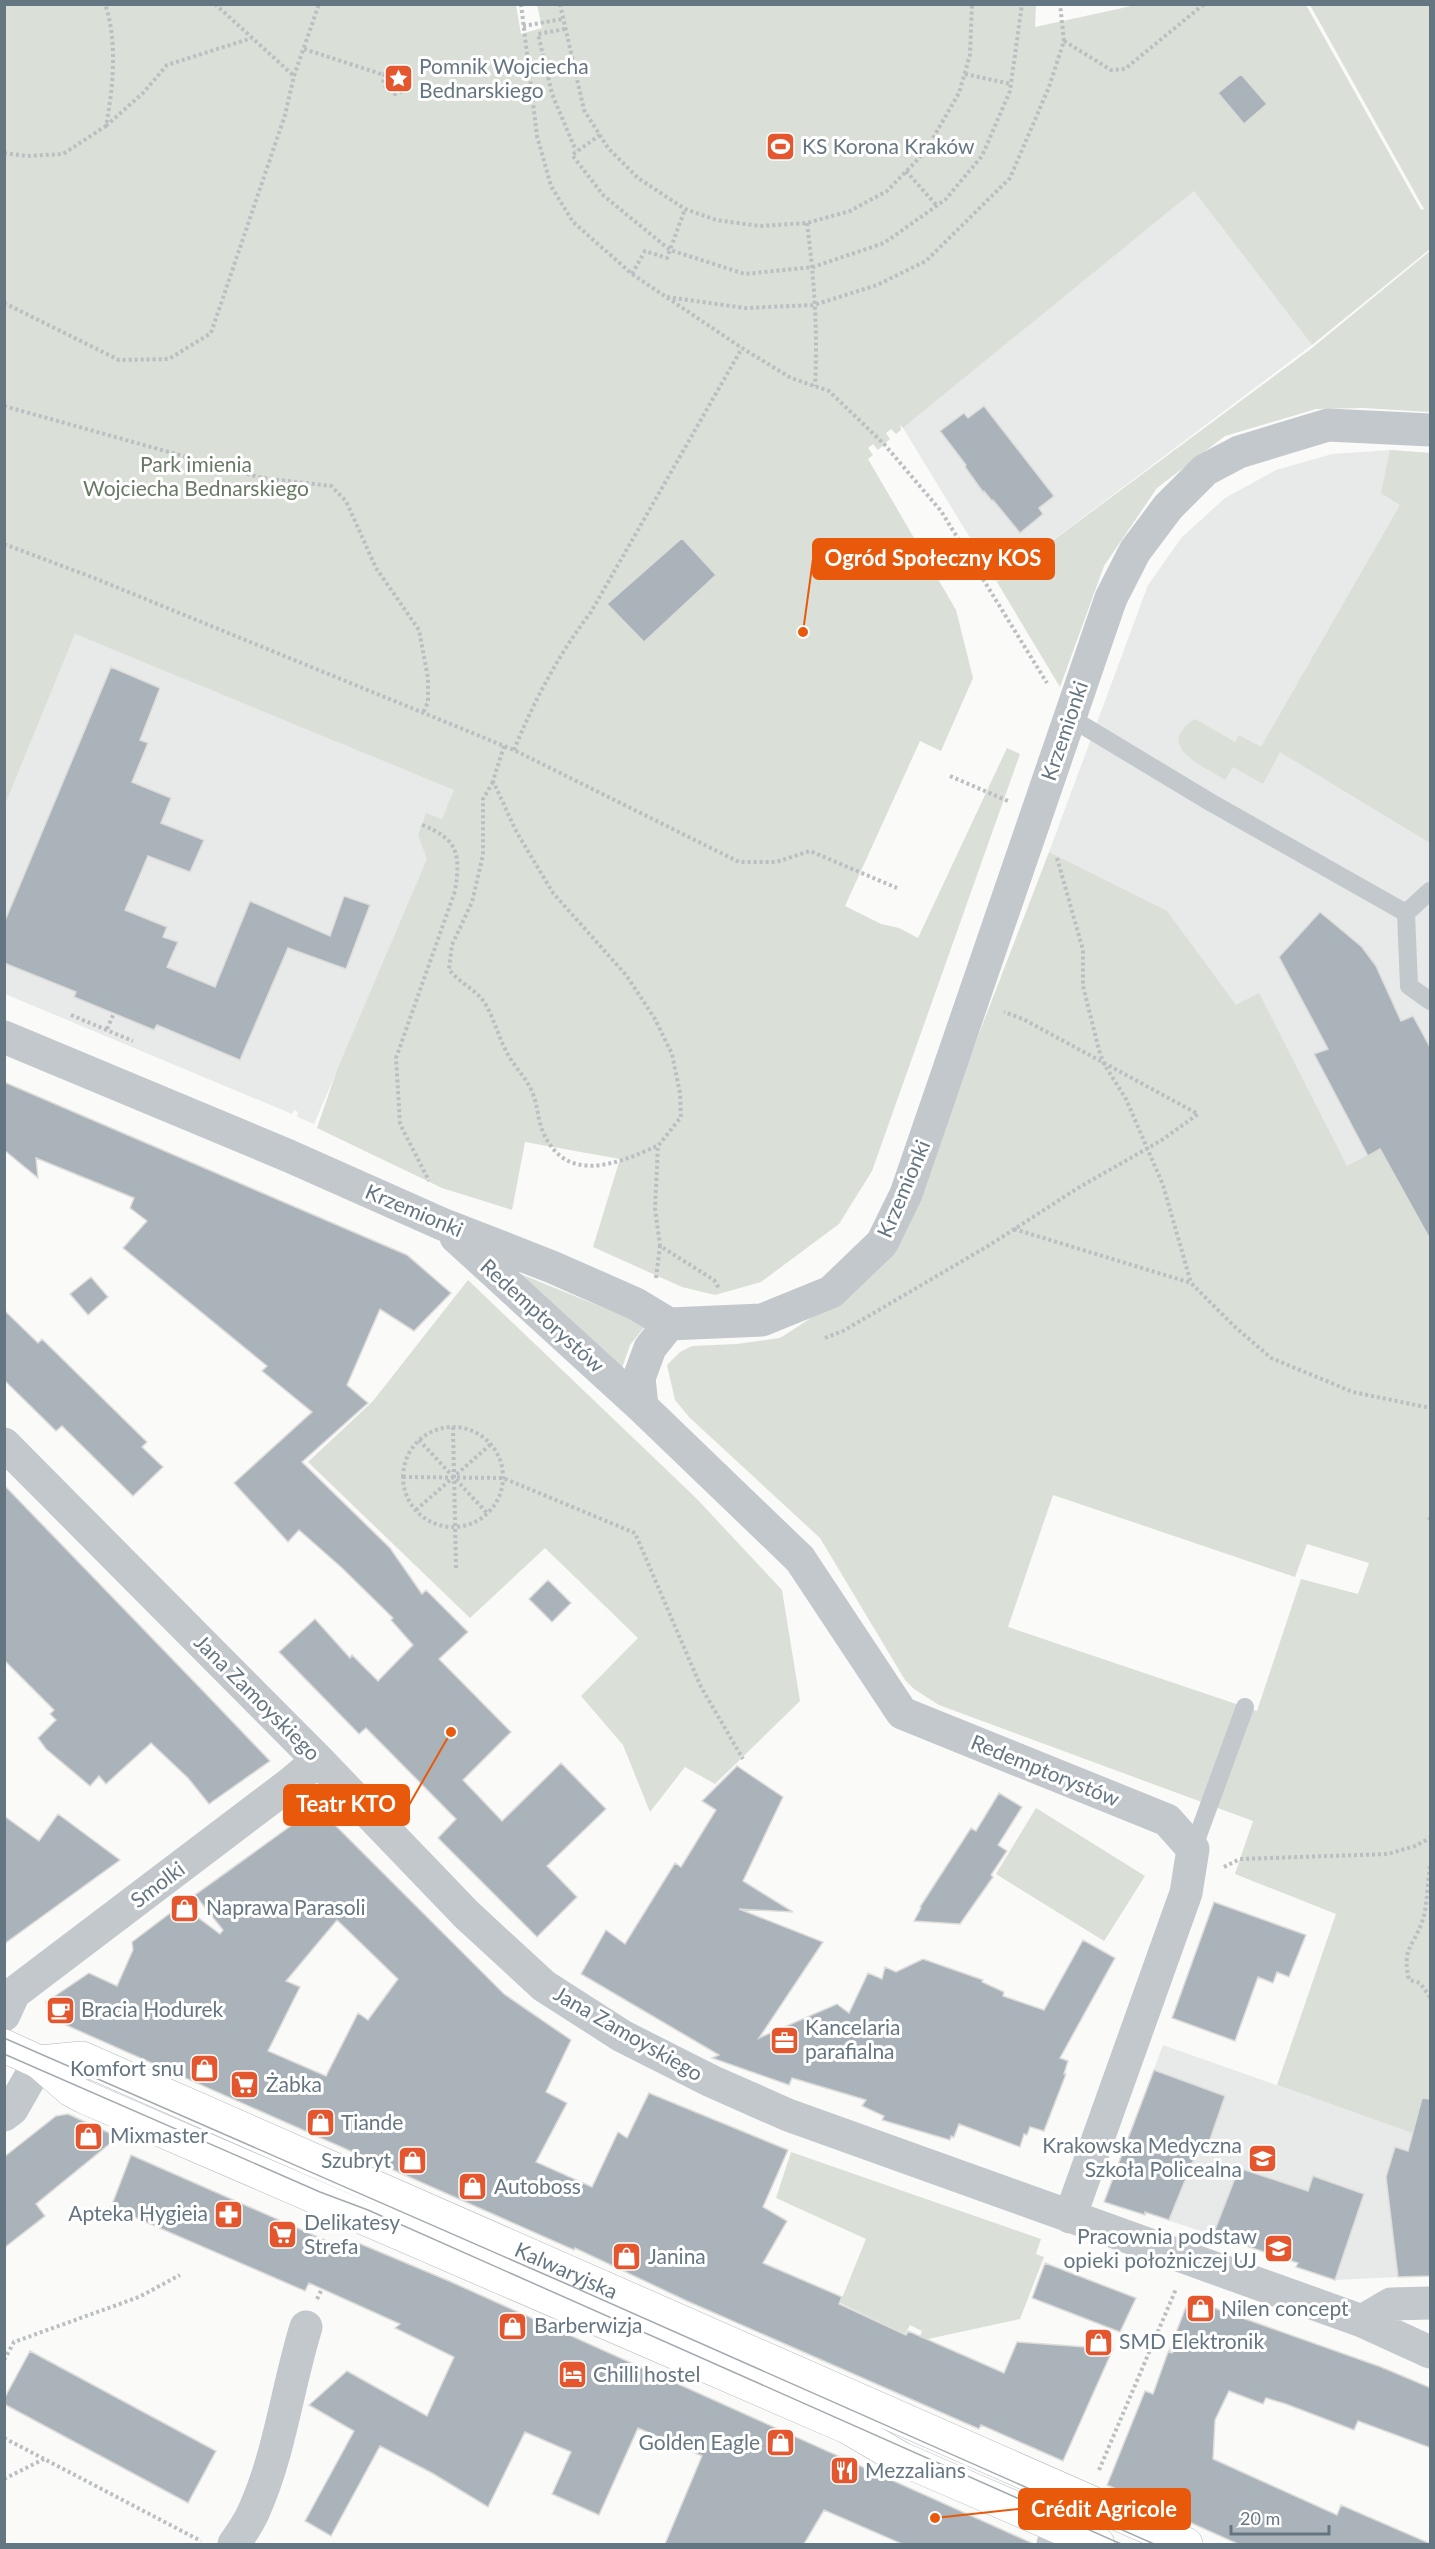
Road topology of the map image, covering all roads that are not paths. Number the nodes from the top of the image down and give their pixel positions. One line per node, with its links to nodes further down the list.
1 (1431, 430): 2 (street, Krzemionki)
2 (1069, 717): 4 (lane); 8 (street, Krzemionki)
3 (1431, 891): 4 (lane)
4 (1406, 913): 5 (lane)
5 (1431, 1001)
6 (4, 1036): 7 (street, Krzemionki)
7 (442, 1224): 8 (street, Krzemionki); 9 (street, Redemptorystów)
8 (669, 1324): 9 (street)
9 (642, 1407): 13 (street, Redemptorystów)
10 (4, 1444): 12 (street, Jana Zamoyskiego)
11 (1245, 1707): 13 (lane)
12 (318, 1760): 14 (street, Smolki); 18 (street, Jana Zamoyskiego)
13 (1193, 1849): 18 (street)
14 (4, 2015)
15 (4, 2046): 16 (street, Kalwaryjska)
16 (39, 2061): 17 (street); 23 (street, Kalwaryjska); 24 (street, Kalwaryjska)
17 (4, 2115)
18 (1070, 2217): 20 (street, Jana Zamoyskiego)
19 (1431, 2303): 20 (street)
20 (1362, 2321): 22 (street, Jana Zamoyskiego)
21 (306, 2327): 25 (street)
22 (1431, 2352)
23 (1085, 2487): 24 (street); 27 (street, Kalwaryjska)
24 (1058, 2536): 26 (street, Kalwaryjska)
25 (234, 2544)
26 (1098, 2544)
27 (1186, 2544)

